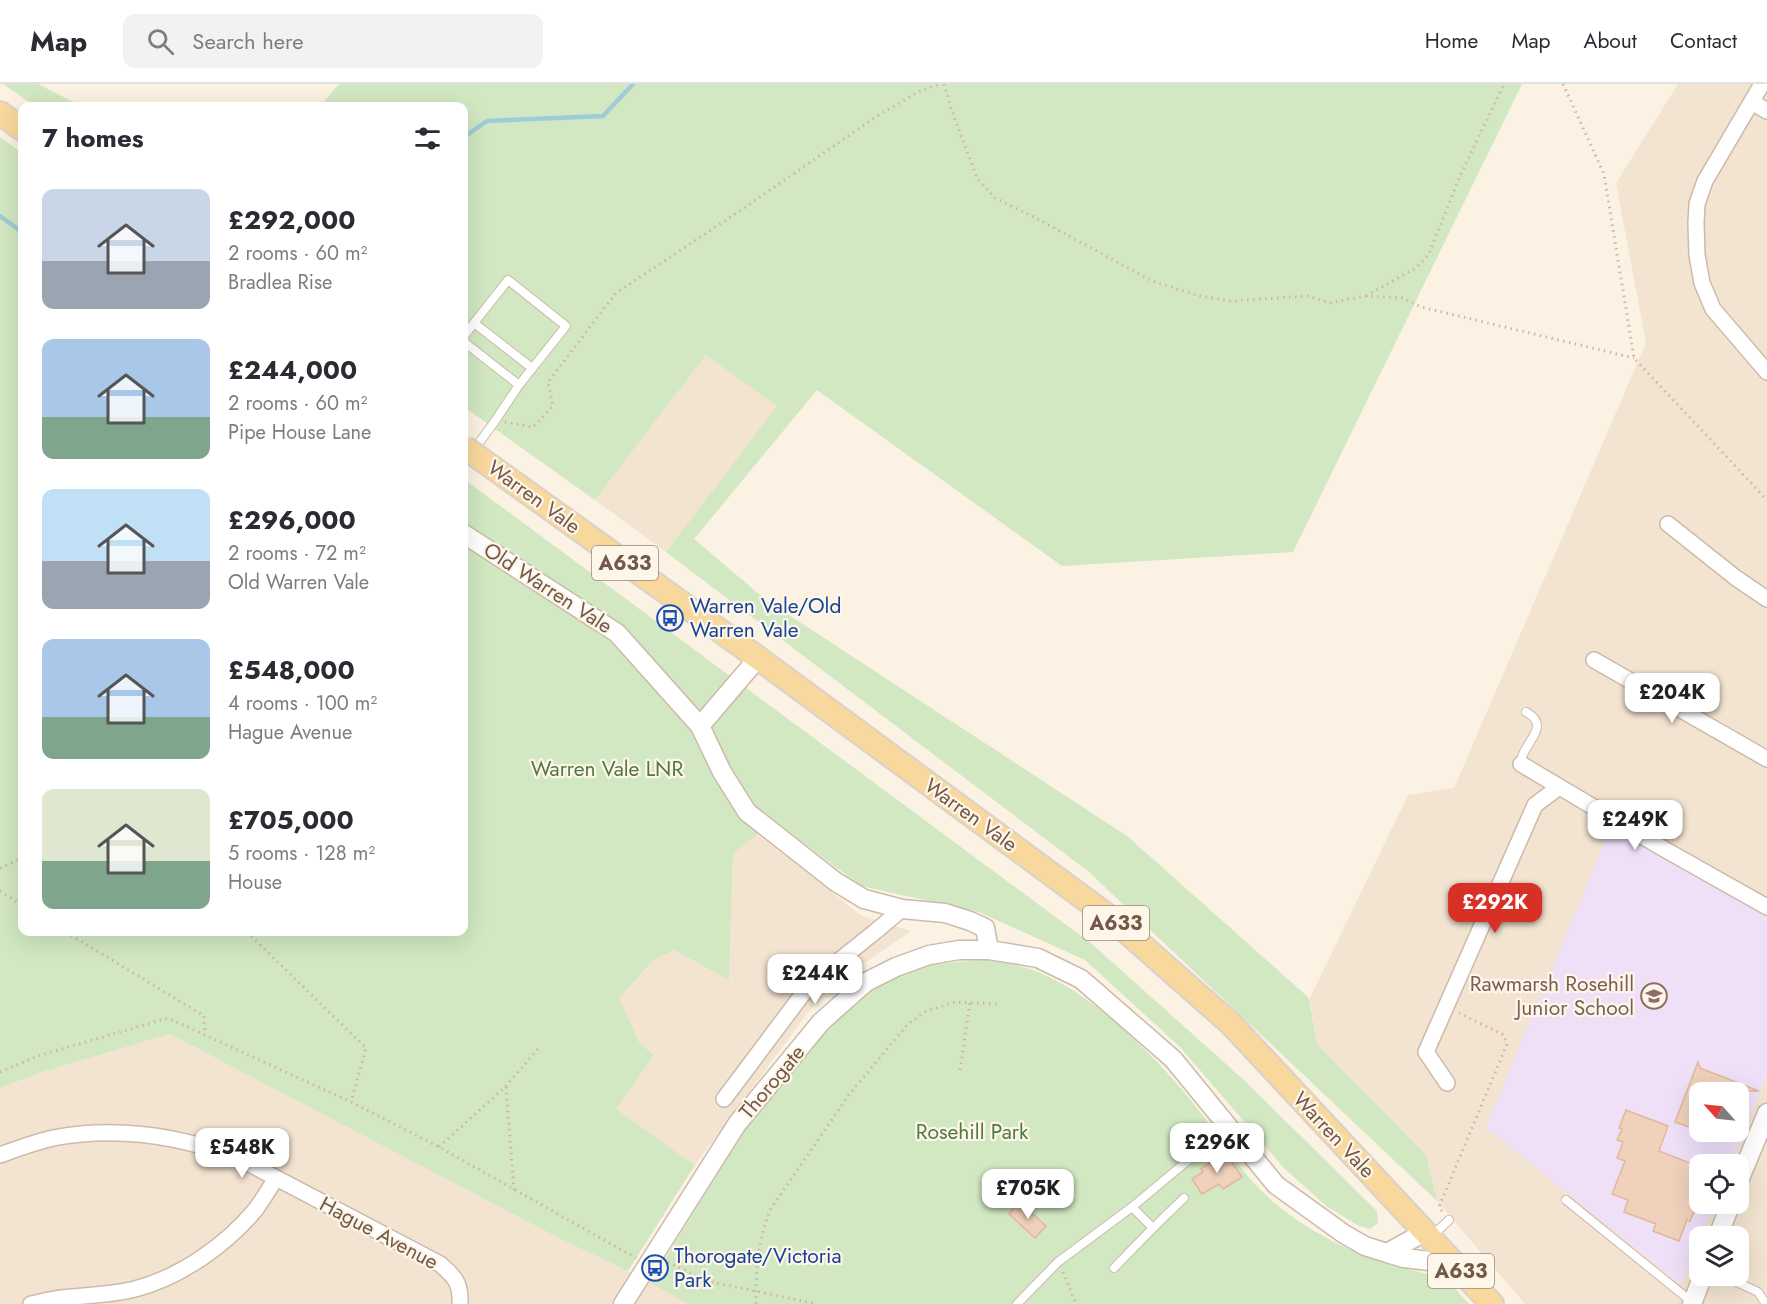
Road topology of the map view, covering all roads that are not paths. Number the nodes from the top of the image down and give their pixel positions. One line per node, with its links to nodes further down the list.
1 (1762, 84): 2 (street)
2 (1752, 102): 3 (street); 10 (street)
3 (1767, 111)
4 (0, 112): 5 (main road)
5 (18, 126)
6 (474, 322): 7 (lane); 9 (lane); 9 (lane)
7 (468, 330)
8 (468, 345): 11 (lane)
9 (532, 368): 11 (lane)
10 (1767, 372)
11 (519, 385): 13 (lane)
12 (468, 450): 17 (main road, Warren Vale / A633, bridge)
13 (468, 458)
14 (1668, 524): 16 (street)
15 (468, 537): 20 (street, Old Warren Vale)
16 (1767, 599)
17 (759, 658): 20 (street); 39 (main road, Warren Vale / A633)
18 (1594, 660): 21 (street)
19 (1526, 712): 22 (lane)
20 (700, 726): 25 (street, Old Warren Vale)
21 (1767, 759)
22 (1521, 764): 23 (street)
23 (1559, 787): 24 (street); 27 (street)
24 (1767, 907)
25 (902, 909): 26 (street, Old Warren Vale); 28 (street)
26 (989, 950): 30 (street); 48 (street, Thorogate)
27 (1447, 1083)
28 (724, 1099)
29 (1767, 1113): 32 (street)
30 (1230, 1131): 36 (lane); 40 (street)
31 (0, 1155): 33 (street, Hague Avenue)
32 (1749, 1156)
33 (276, 1178): 46 (street); 47 (street, Hague Avenue)
34 (1185, 1198): 38 (lane)
35 (1566, 1200): 45 (lane)
36 (1132, 1207): 38 (lane); 49 (lane)
37 (1449, 1220): 39 (lane)
38 (1153, 1228): 42 (lane)
39 (1425, 1233): 40 (street); 41 (main road, A633)
40 (1387, 1253): 41 (street)
41 (1455, 1264): 50 (main road, A633)
42 (1114, 1268)
43 (1699, 1286): 45 (street)
44 (1745, 1286): 51 (lane)
45 (1692, 1303)
46 (31, 1304)
47 (460, 1304)
48 (623, 1304)
49 (1017, 1304)
50 (1492, 1304)
51 (1766, 1304)

